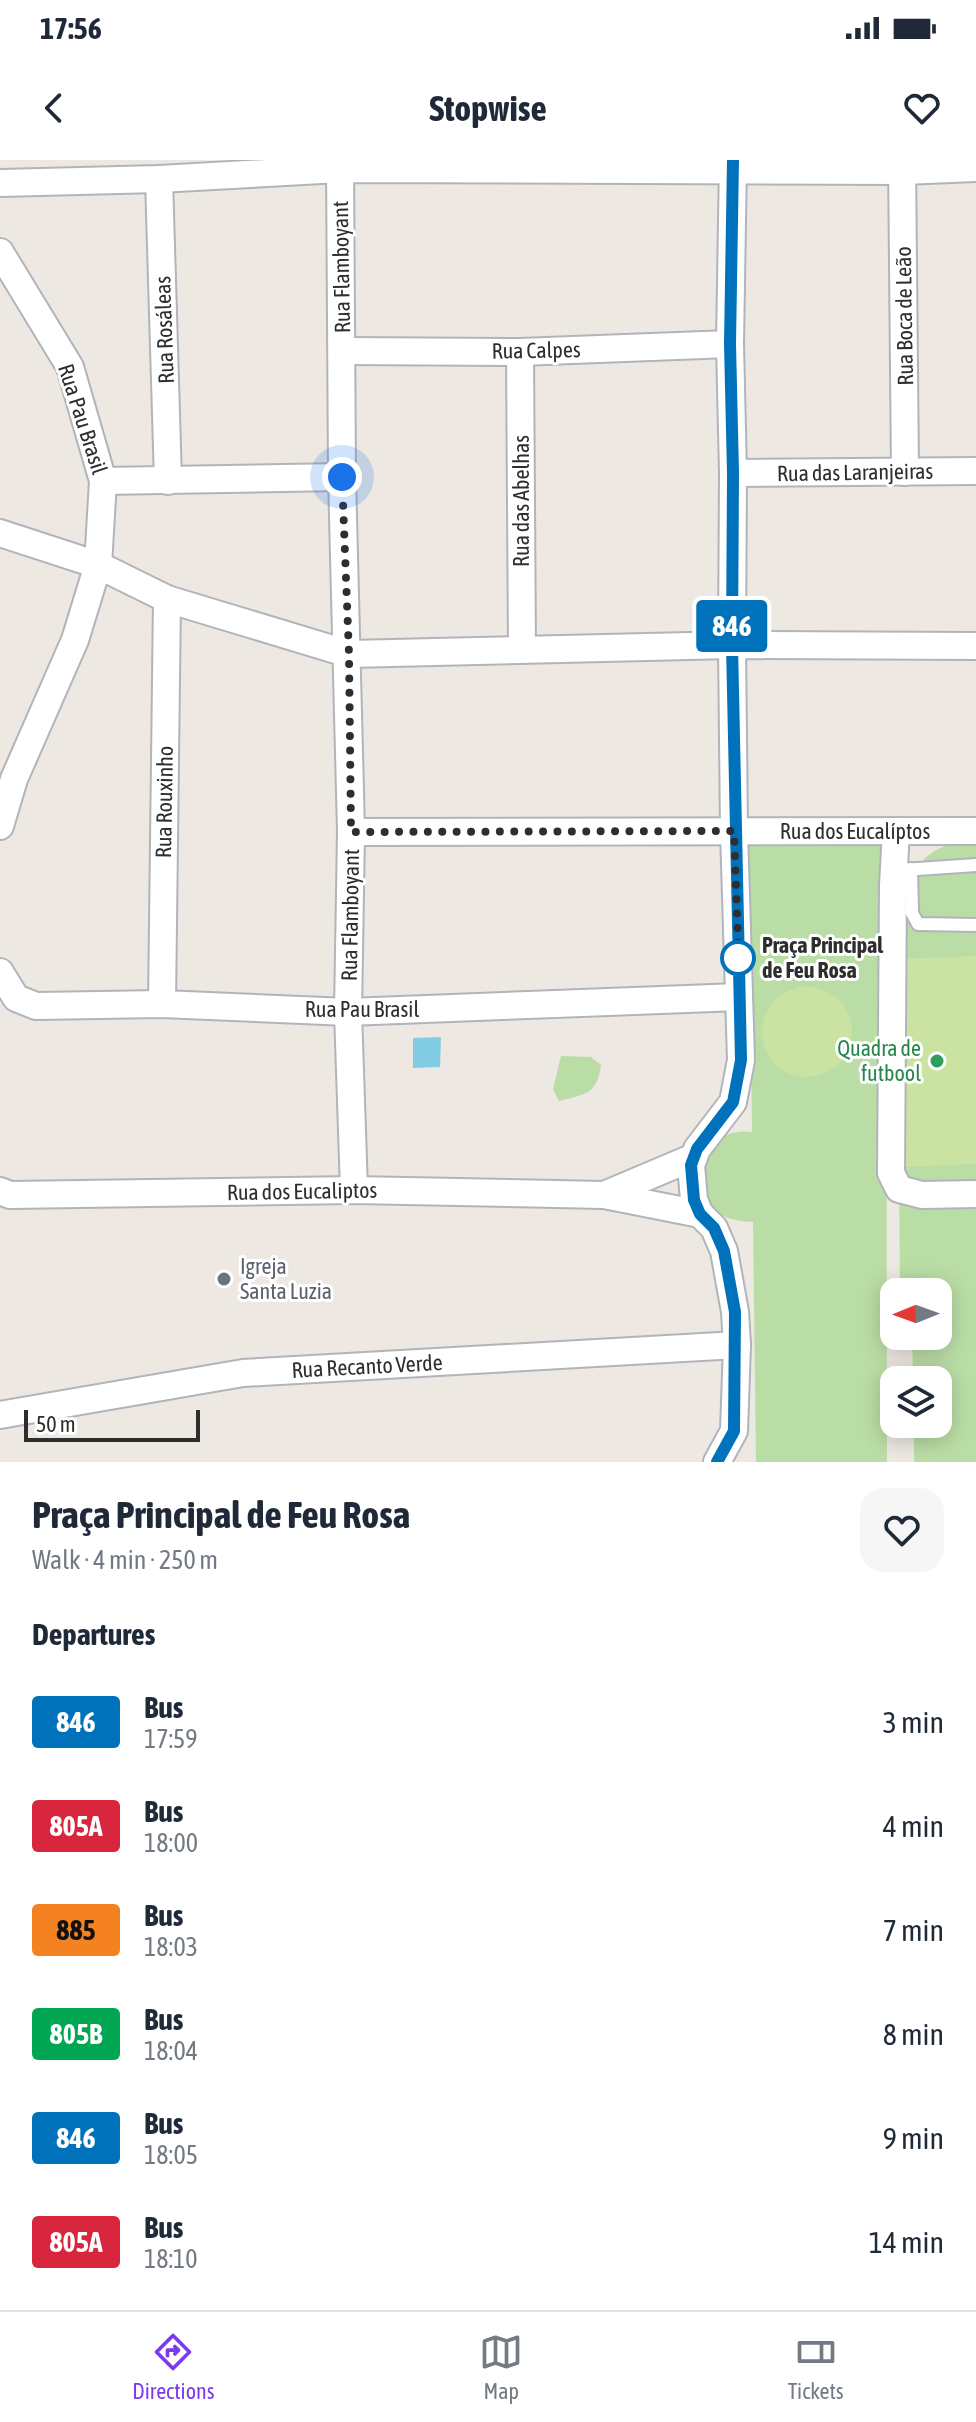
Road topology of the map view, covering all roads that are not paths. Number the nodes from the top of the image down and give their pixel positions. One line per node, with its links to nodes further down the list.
1 (340, 165): 2 (street); 5 (street); 9 (street, Rua Flamboyant)
2 (733, 165): 3 (street); 8 (street)
3 (902, 166): 4 (street); 12 (street, Rua Boca de Leão)
4 (976, 168)
5 (159, 179): 6 (street); 16 (street, Rua Rosáleas)
6 (0, 183)
7 (0, 252): 15 (street, Rua Pau Brasil)
8 (730, 344): 10 (street, Rua Calpes); 13 (street)
9 (342, 351): 10 (street, Rua Calpes); 14 (street, Rua Flamboyant)
10 (520, 352): 22 (street, Rua das Abelhas)
11 (976, 471): 12 (street, Rua das Laranjeiras)
12 (905, 472): 13 (street, Rua das Laranjeiras)
13 (733, 473): 20 (street)
14 (342, 477): 16 (street); 23 (street, Rua Flamboyant)
15 (103, 481): 16 (street); 18 (street, Rua Pau Brasil)
16 (168, 481)
17 (0, 533): 18 (street)
18 (98, 565): 19 (street); 24 (street, Rua Pau Brasil)
19 (167, 599): 23 (street); 34 (street, Rua Rouxinho)
20 (732, 645): 21 (street); 22 (street); 25 (street)
21 (976, 646)
22 (522, 650): 23 (street)
23 (349, 654): 28 (street, Rua Flamboyant)
24 (0, 826)
25 (734, 831): 26 (street, Rua dos Eucalíptos); 28 (street, Rua dos Eucalíptos); 33 (street)
26 (896, 831): 27 (street, Rua dos Eucalíptos); 30 (street)
27 (976, 831)
28 (351, 832): 35 (street, Rua Flamboyant)
29 (976, 865): 30 (lane)
30 (902, 870): 31 (lane); 39 (street)
31 (976, 925)
32 (0, 972): 34 (street, Rua Pau Brasil)
33 (739, 997): 35 (street, Rua Pau Brasil); 36 (street)
34 (162, 1004): 35 (street, Rua Pau Brasil)
35 (348, 1012): 37 (street, Rua Flamboyant)
36 (694, 1157): 40 (street, Rua dos Eucaliptos); 41 (street)
37 (354, 1190): 38 (street, Rua dos Eucaliptos); 40 (street, Rua dos Eucaliptos)
38 (0, 1191)
39 (976, 1194)
40 (604, 1195): 41 (street, Rua dos Eucaliptos)
41 (700, 1214): 42 (street)
42 (737, 1345): 43 (street, Rua Recanto Verde); 44 (street)
43 (0, 1415)
44 (717, 1462)

